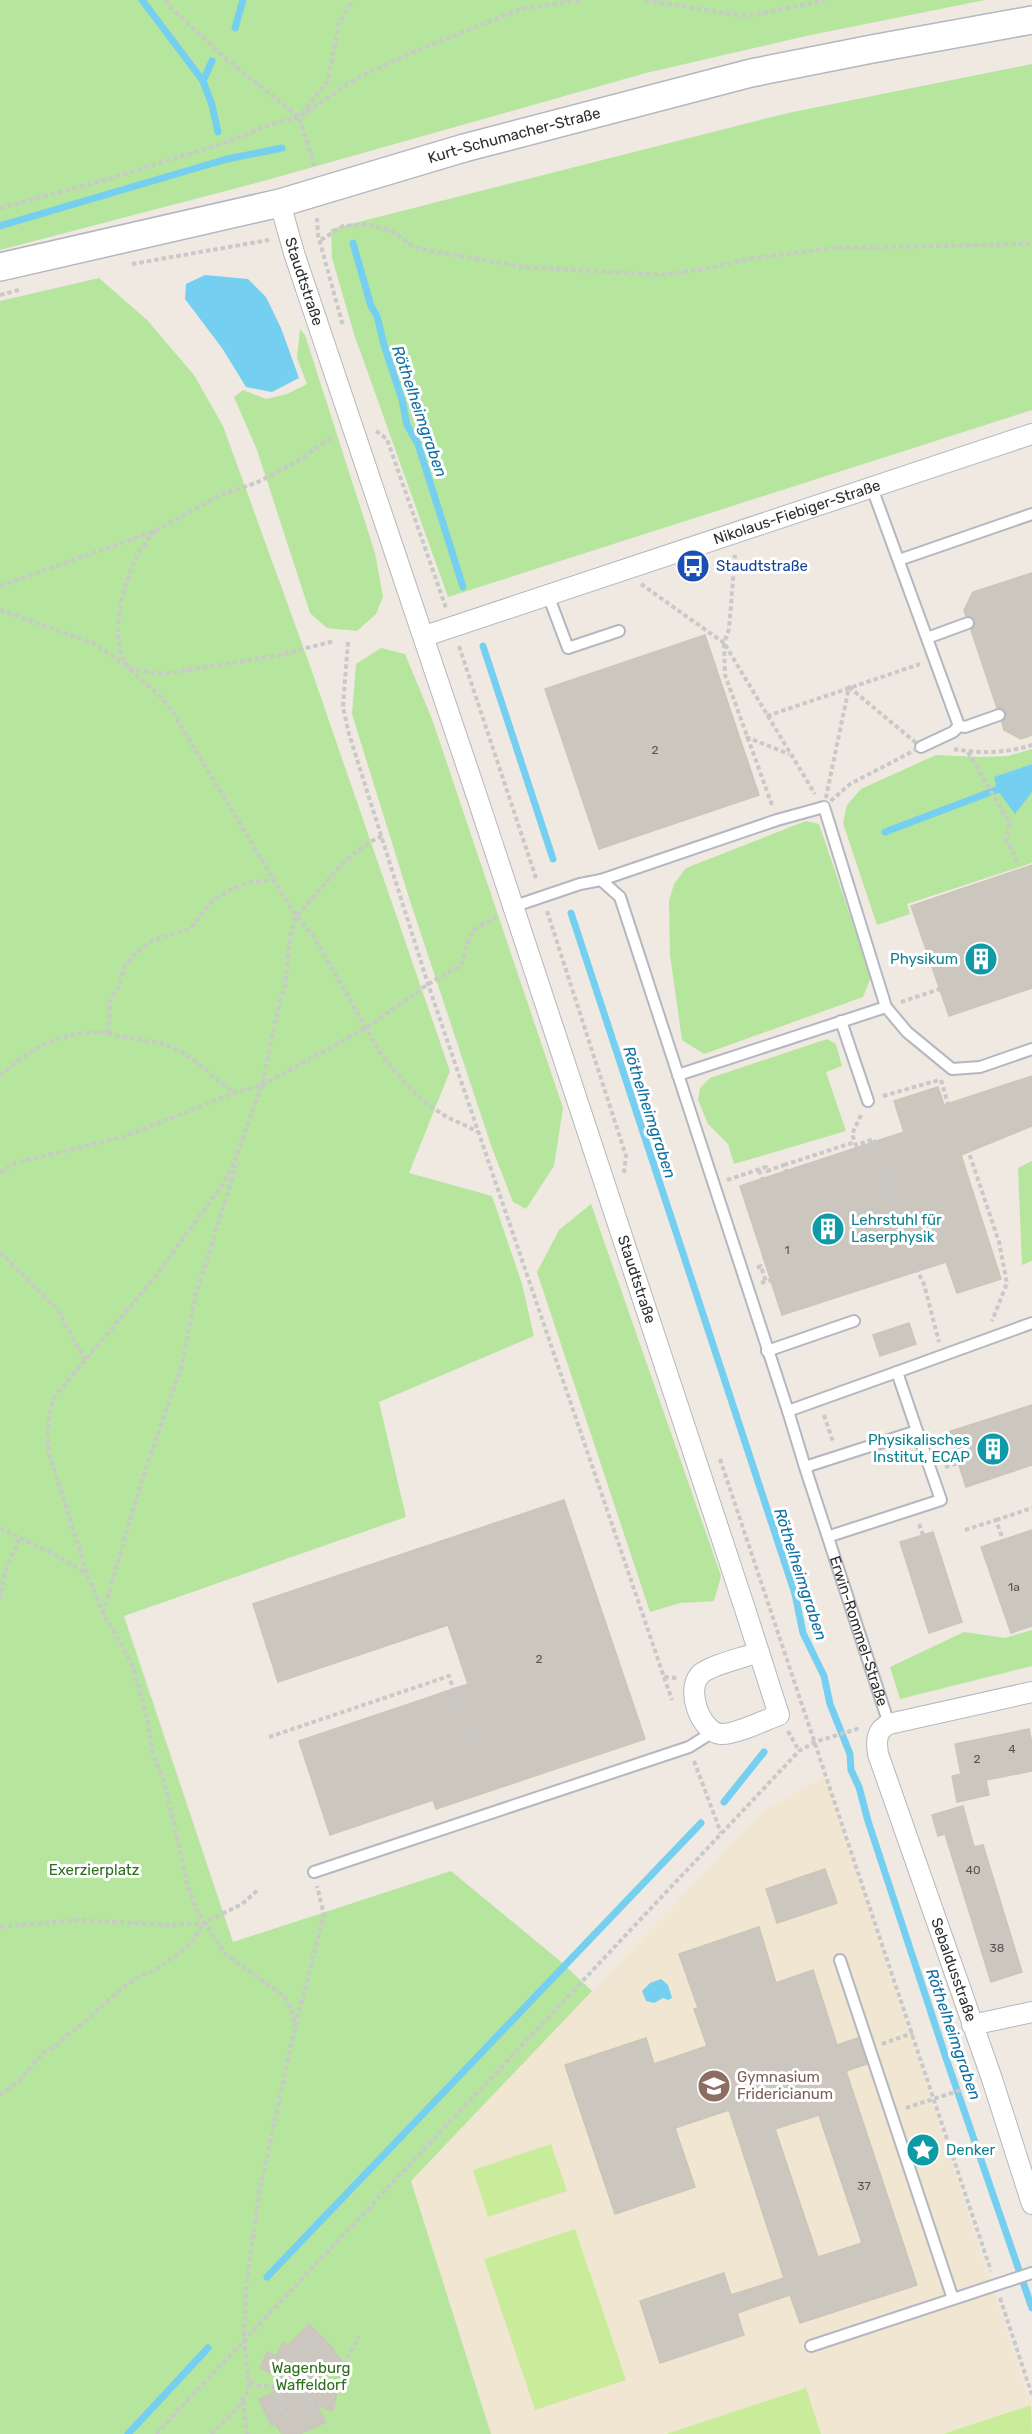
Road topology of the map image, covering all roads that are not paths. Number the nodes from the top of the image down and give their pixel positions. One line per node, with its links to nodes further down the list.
1 (1032, 21): 2 (main road, Kurt-Schumacher-Straße)
2 (280, 203): 3 (main road, Kurt-Schumacher-Straße); 11 (street, Staudtstraße)
3 (0, 267)
4 (1032, 434): 5 (street, Nikolaus-Fiebiger-Straße)
5 (872, 488): 7 (lane); 8 (street, Nikolaus-Fiebiger-Straße)
6 (1032, 514): 7 (lane)
7 (899, 560): 12 (lane)
8 (548, 595): 10 (lane); 11 (street, Nikolaus-Fiebiger-Straße)
9 (968, 623): 12 (lane)
10 (619, 631)
11 (425, 636): 17 (street, Staudtstraße)
12 (927, 638): 14 (lane)
13 (999, 715): 14 (lane)
14 (959, 726): 15 (lane)
15 (924, 745)
16 (601, 880): 17 (lane); 18 (lane); 21 (lane)
17 (515, 906): 31 (street, Staudtstraße)
18 (886, 1007): 19 (lane); 20 (lane)
19 (841, 1022): 21 (lane); 22 (lane)
20 (1032, 1049)
21 (678, 1075): 25 (lane)
22 (868, 1101)
23 (854, 1321): 25 (lane)
24 (1032, 1323): 26 (lane)
25 (767, 1351): 27 (lane)
26 (897, 1372): 27 (lane); 28 (lane)
27 (788, 1411): 29 (lane, Erwin-Rommel-Straße)
28 (917, 1431): 29 (lane); 30 (lane, Erwin-Rommel-Straße)
29 (805, 1467): 30 (lane, Erwin-Rommel-Straße)
30 (830, 1536): 33 (lane, Erwin-Rommel-Straße)
31 (759, 1652): 34 (street); 34 (street, Staudtstraße)
32 (1032, 1692): 33 (street, Erwin-Rommel-Straße)
33 (883, 1730): 38 (street, Sebaldusstraße)
34 (713, 1732): 35 (lane)
35 (314, 1872)
36 (840, 1960): 41 (lane)
37 (1032, 2012): 38 (street)
38 (972, 2025): 39 (street, Sebaldusstraße)
39 (1032, 2204)
40 (1032, 2273): 41 (lane)
41 (953, 2299): 42 (lane)
42 (811, 2346)

